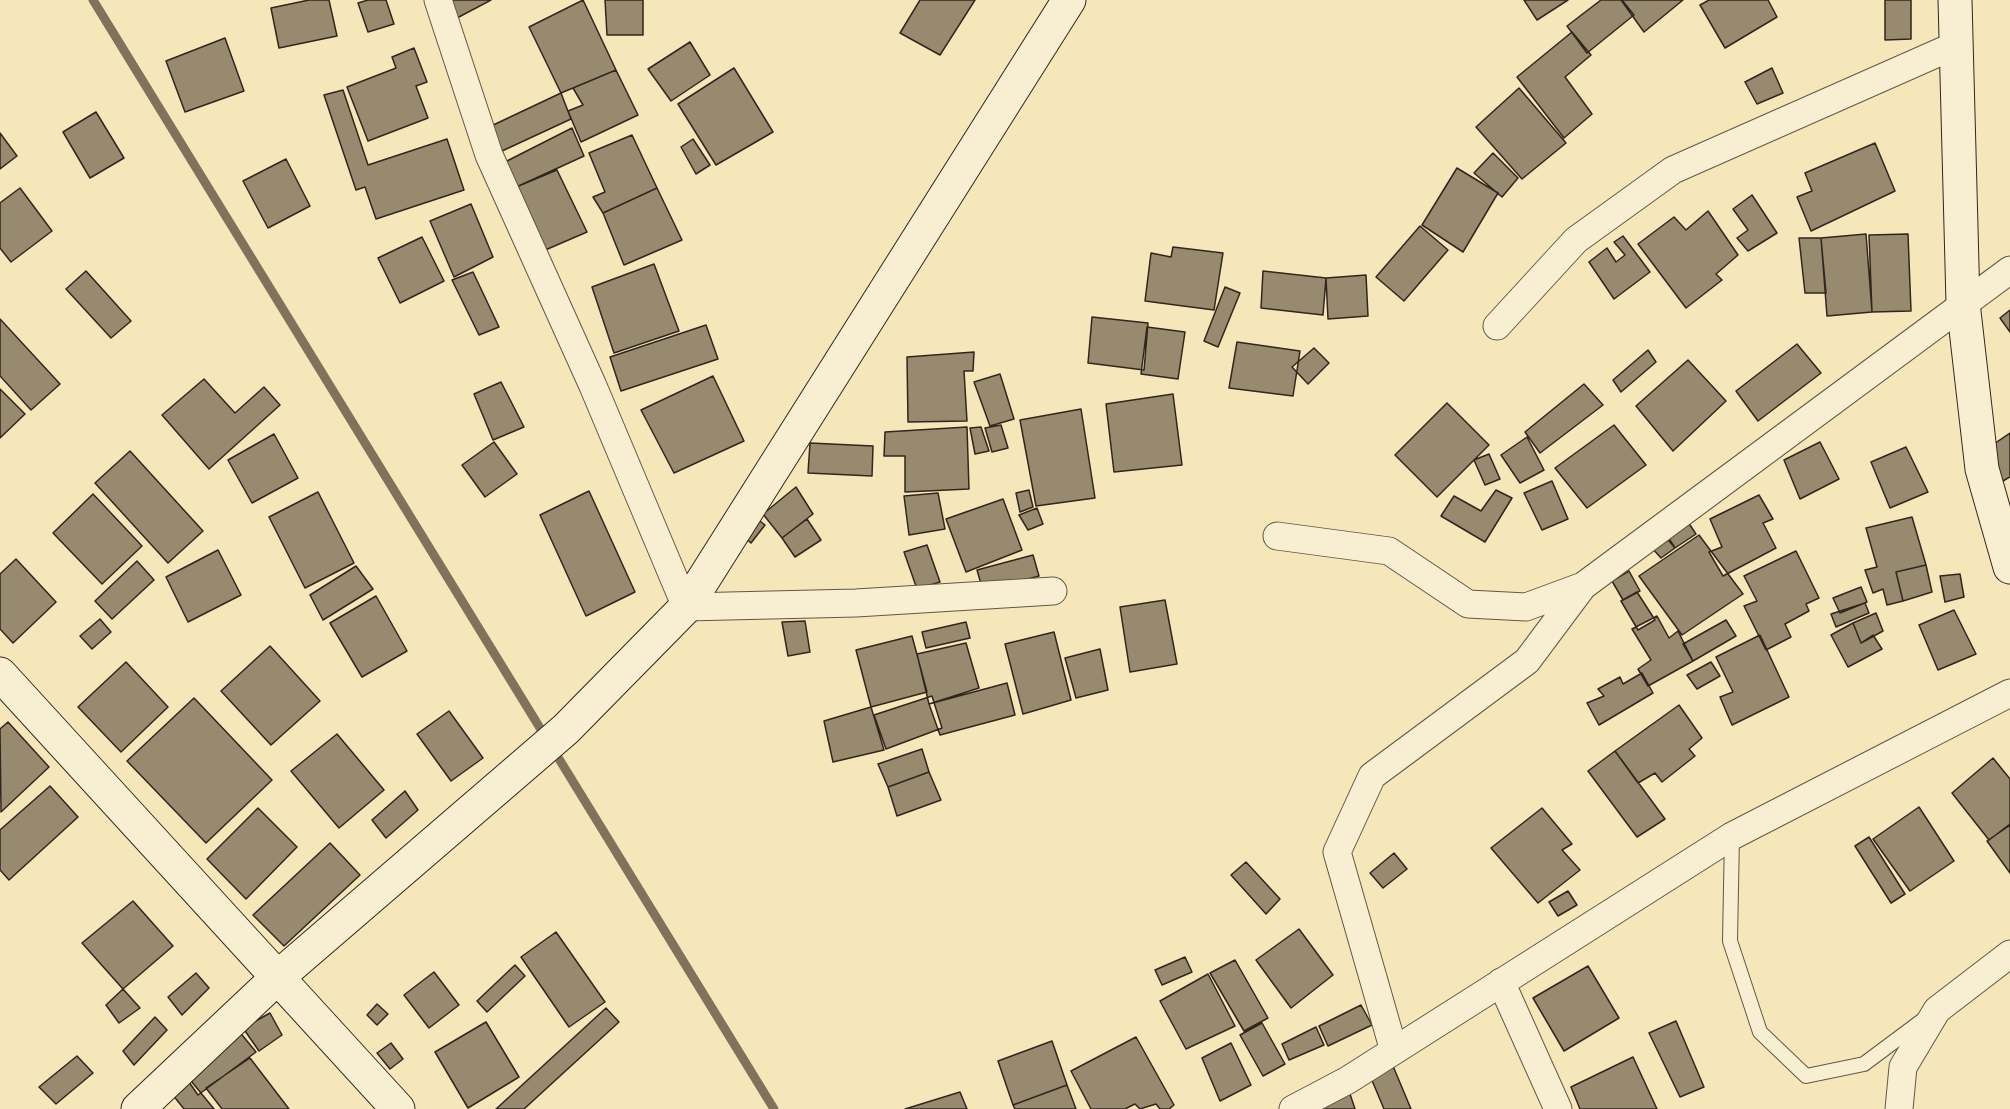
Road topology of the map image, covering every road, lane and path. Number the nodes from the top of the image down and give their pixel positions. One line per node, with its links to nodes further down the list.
1 (438, 0): 12 (street)
2 (1069, 0): 12 (street)
3 (1955, 0): 4 (street)
4 (1956, 45): 6 (street); 7 (street)
5 (2010, 270): 6 (street)
6 (1963, 303): 9 (street); 10 (street)
7 (1497, 326)
8 (1277, 536): 10 (street)
9 (2010, 567)
10 (1583, 586): 20 (street)
11 (1053, 591): 12 (street)
12 (686, 607): 17 (street)
13 (0, 674): 17 (street)
14 (2010, 693): 15 (street)
15 (1732, 836): 18 (street); 19 (lane)
16 (2010, 954): 19 (street)
17 (278, 977): 21 (street); 22 (street)
18 (1501, 982): 20 (street); 24 (street)
19 (1937, 1010): 25 (street)
20 (1394, 1051): 23 (street)
21 (138, 1109)
22 (398, 1109)
23 (1293, 1109)
24 (1558, 1109)
25 (1899, 1109)

